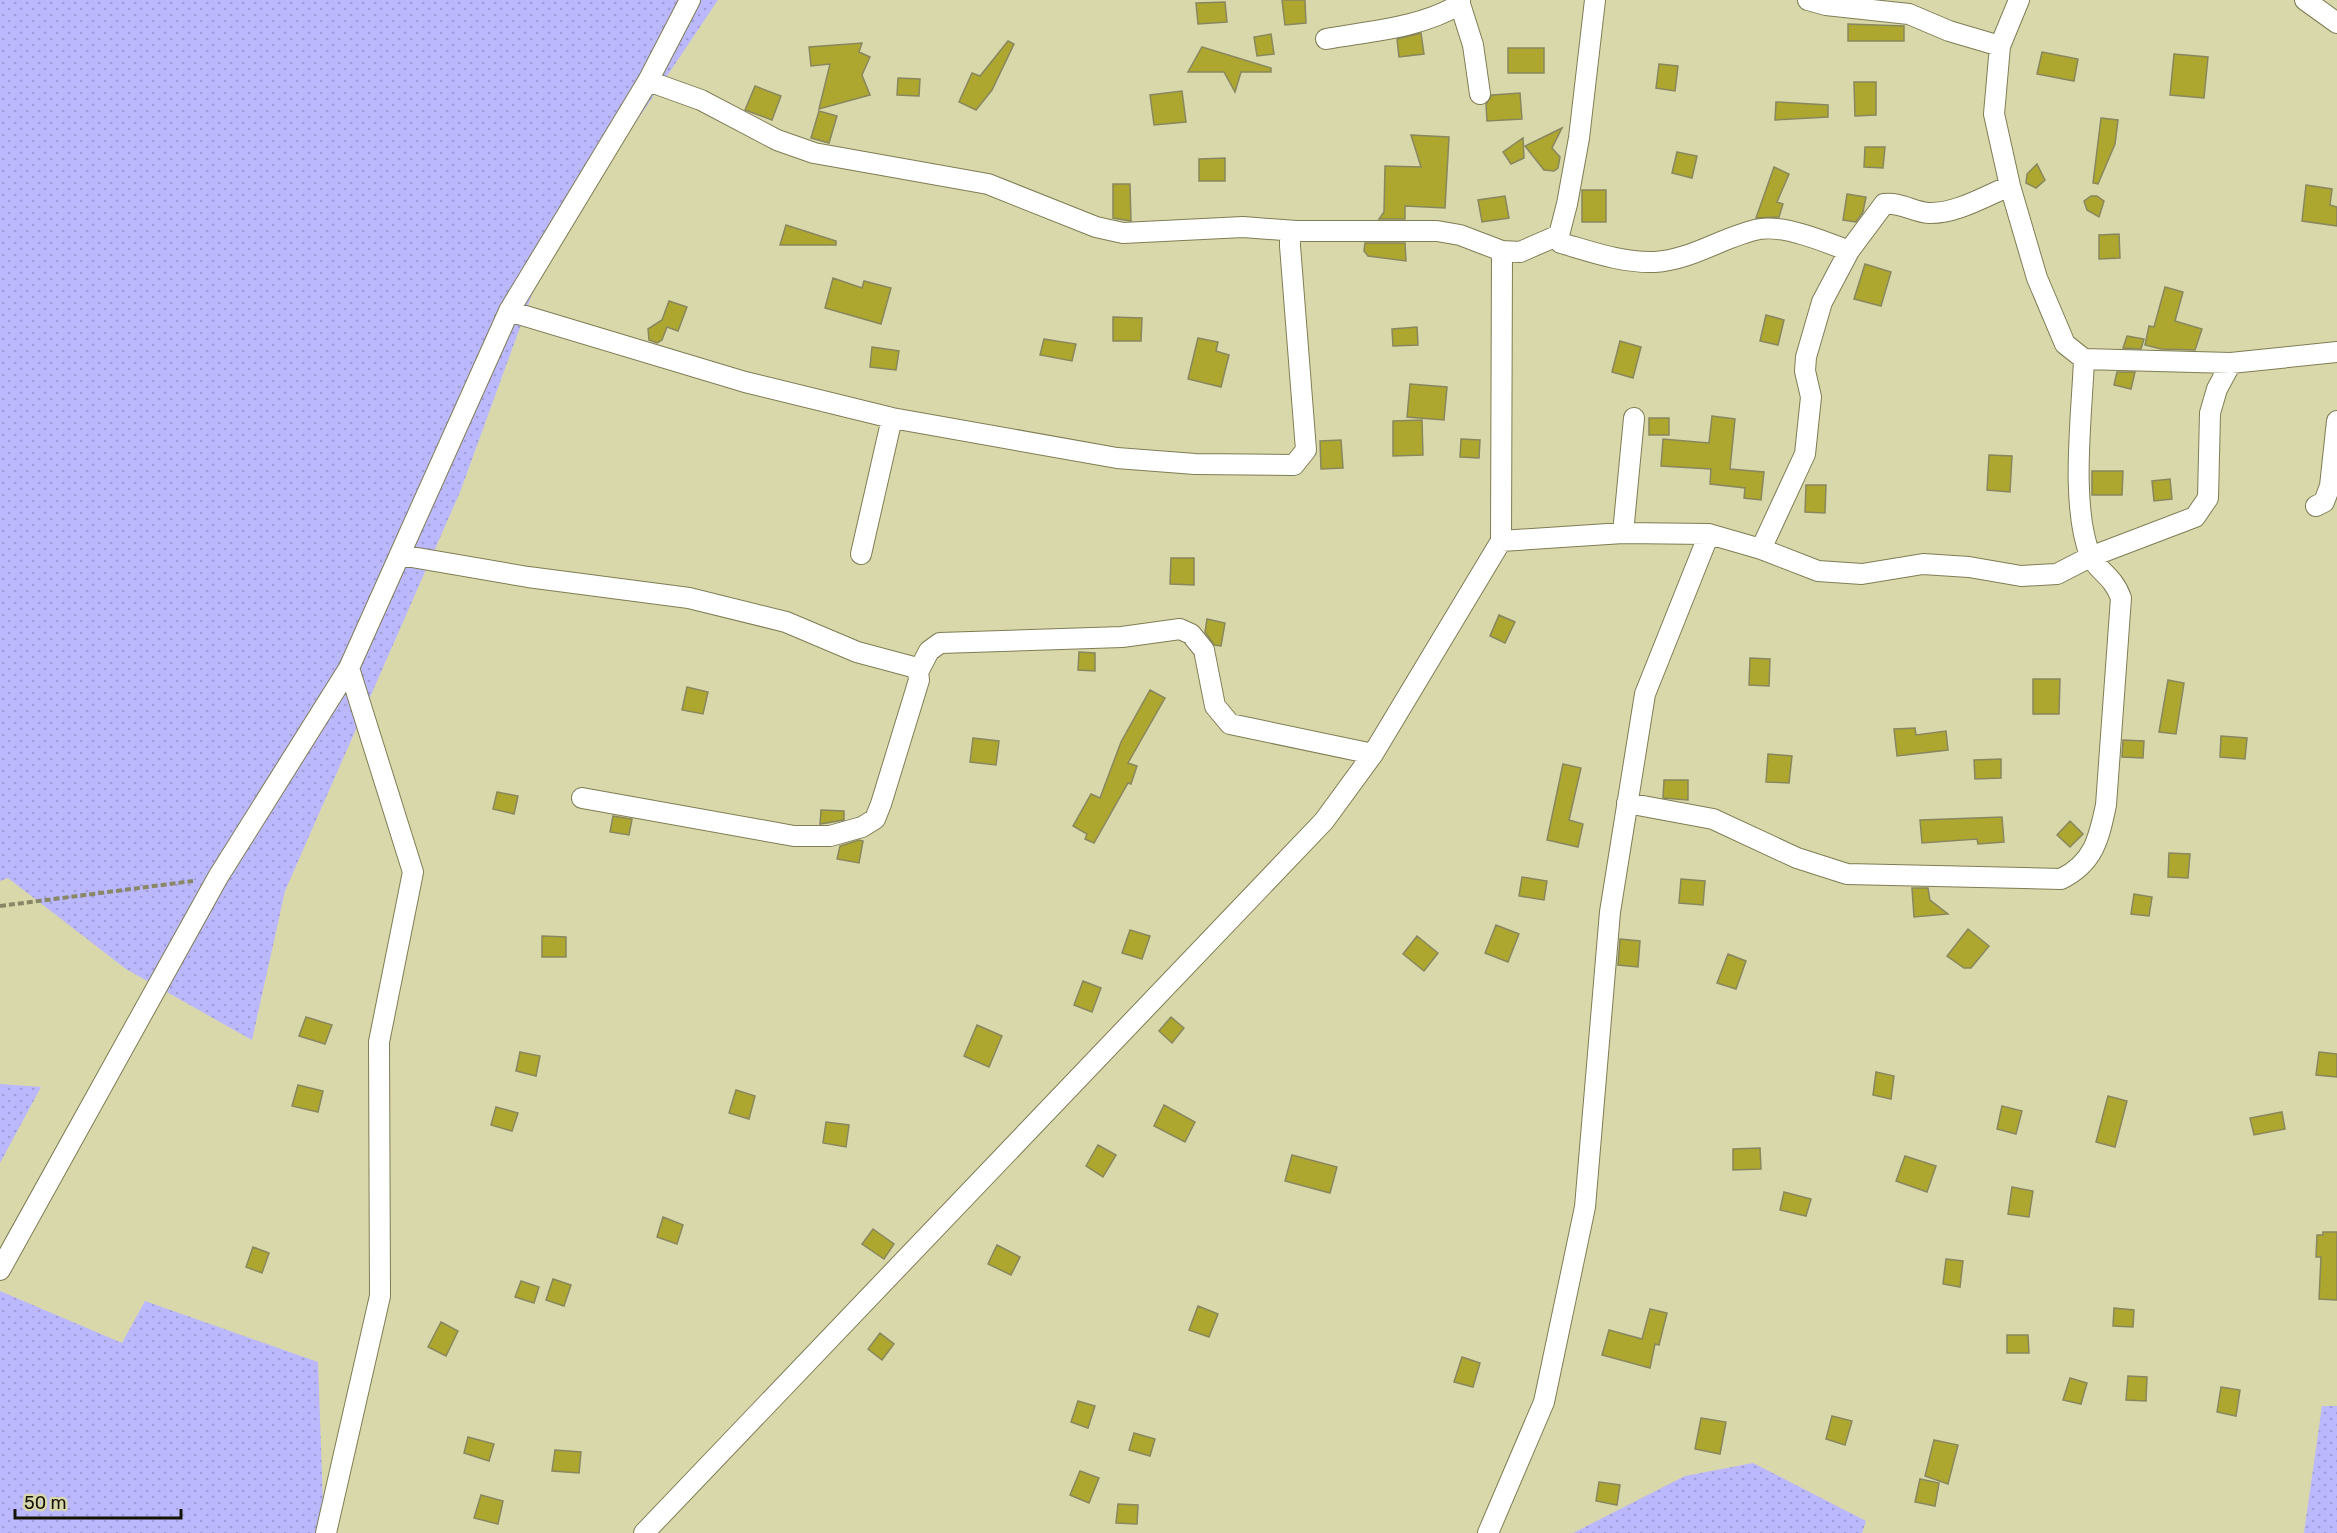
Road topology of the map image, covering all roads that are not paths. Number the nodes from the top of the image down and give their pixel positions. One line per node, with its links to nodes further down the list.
1 (690, 0): 10 (street)
2 (1595, 0): 14 (street)
3 (1808, 0): 9 (street)
4 (2019, 0): 9 (street)
5 (2305, 0): 7 (street)
6 (1460, 2): 8 (street); 11 (street)
7 (2337, 23)
8 (1326, 39)
9 (2000, 46): 12 (street)
10 (648, 81): 13 (street); 17 (street)
11 (1480, 94)
12 (2010, 186): 15 (street); 19 (street)
13 (1296, 231): 16 (street); 21 (street)
14 (1558, 235): 15 (street); 16 (street)
15 (1849, 251): 28 (street)
16 (1502, 252): 27 (street)
17 (510, 311): 21 (street); 30 (street)
18 (2337, 352): 20 (street)
19 (2084, 358): 20 (street); 31 (street)
20 (2231, 363): 31 (street)
21 (892, 418): 29 (street)
22 (1634, 418): 25 (street)
23 (2337, 421): 24 (street)
24 (2316, 506)
25 (1623, 533): 26 (street); 27 (street)
26 (1709, 534): 28 (street); 36 (street)
27 (1501, 541): 34 (street)
28 (1761, 549): 31 (street)
29 (861, 554)
30 (400, 555): 32 (street); 33 (street)
31 (2090, 556): 36 (street)
32 (349, 668): 37 (street); 38 (street)
33 (918, 672): 34 (street); 35 (street)
34 (1373, 754): 39 (street)
35 (582, 798)
36 (1627, 803): 40 (street)
37 (0, 1270)
38 (326, 1533)
39 (644, 1533)
40 (1488, 1533)

